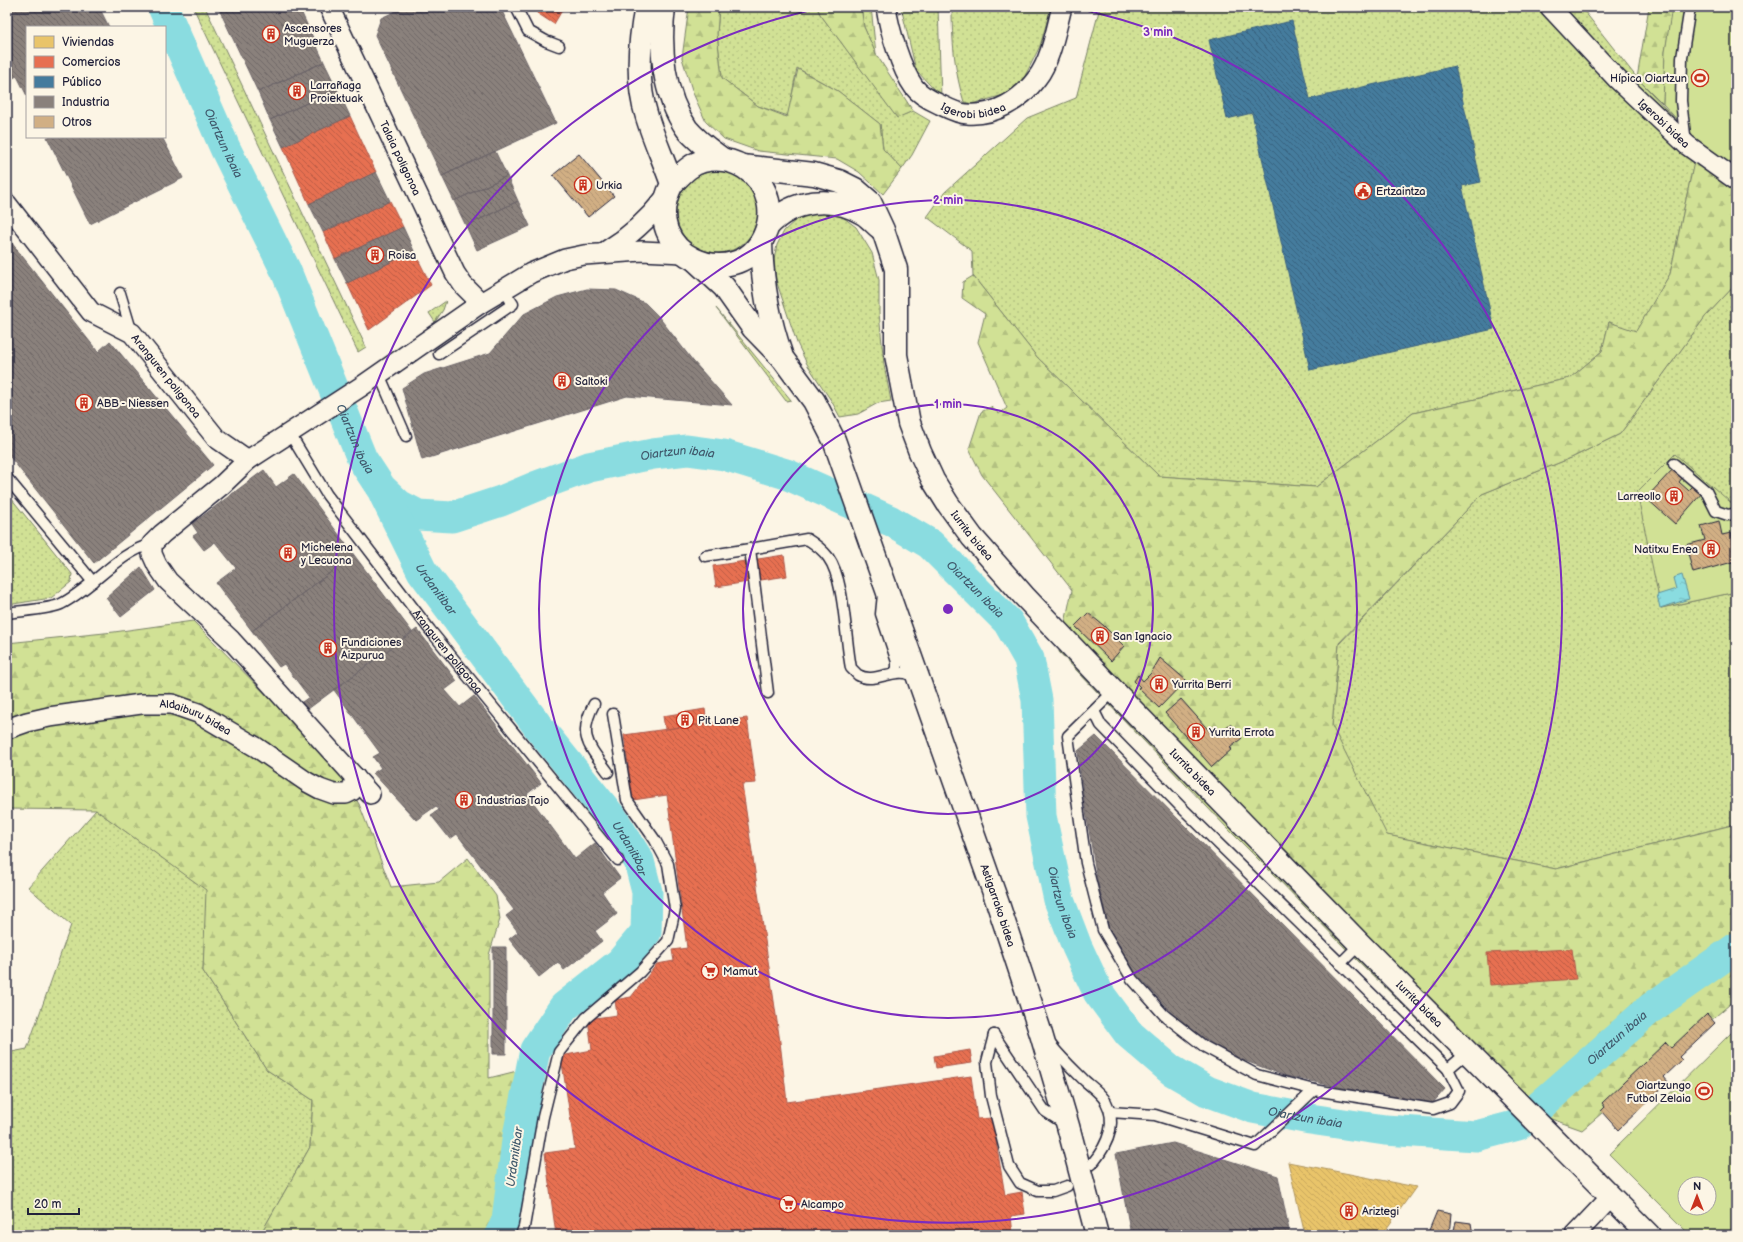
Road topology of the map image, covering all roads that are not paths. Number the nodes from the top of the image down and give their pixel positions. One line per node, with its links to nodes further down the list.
1 (330, 7): 21 (street, Talaia poligonoa)
2 (516, 7): 9 (lane)
3 (646, 7): 13 (main road)
4 (664, 7): 11 (main road)
5 (886, 7): 6 (street, Igerobi bidea)
6 (1062, 7)
7 (1550, 7): 10 (street, Igerobi bidea)
8 (1690, 7): 10 (lane)
9 (559, 46)
10 (1687, 144): 12 (street, Igerobi bidea)
11 (732, 162): 13 (main road); 15 (main road, Iurrita bidea); 16 (main road)
12 (1736, 180)
13 (669, 191): 17 (street); 18 (main road)
14 (7, 204): 22 (street, Aranguren poligonoa)
15 (882, 230): 16 (main road); 40 (main road, Iurrita bidea)
16 (765, 234): 18 (main road); 24 (main road)
17 (602, 253): 18 (street); 19 (street)
18 (690, 257): 24 (main road)
19 (503, 289): 21 (street); 23 (lane)
20 (120, 293): 22 (lane)
21 (481, 302): 25 (street)
22 (132, 333): 28 (street, Aranguren poligonoa)
23 (439, 354)
24 (783, 359): 35 (main road, Astigarrako bidea)
25 (379, 374): 26 (street); 27 (lane)
26 (290, 434): 28 (street); 49 (lane, Aranguren poligonoa)
27 (406, 436)
28 (248, 460): 32 (street)
29 (1674, 464): 31 (lane)
30 (7, 478): 36 (lane)
31 (1736, 513)
32 (152, 544): 36 (lane); 47 (street)
33 (750, 550): 34 (lane); 38 (lane); 41 (lane)
34 (705, 556)
35 (884, 580): 38 (lane); 39 (main road, Astigarrako bidea)
36 (93, 582): 37 (lane)
37 (7, 613)
38 (894, 673): 39 (lane)
39 (920, 682): 52 (main road, Astigarrako bidea)
40 (1114, 691): 43 (lane); 50 (main road, Iurrita bidea)
41 (768, 693)
42 (594, 704): 46 (lane)
43 (1094, 712): 51 (lane); 55 (lane)
44 (613, 714): 61 (lane)
45 (7, 729): 47 (street, Aldaiburu bidea)
46 (608, 772)
47 (355, 776): 48 (street)
48 (370, 794)
49 (618, 860)
50 (1360, 944): 51 (lane); 53 (main road, Iurrita bidea)
51 (1340, 964): 54 (lane)
52 (1041, 1034): 56 (lane); 57 (main road, Astigarrako bidea)
53 (1468, 1052): 54 (lane); 60 (main road, Iurrita bidea)
54 (1448, 1069): 55 (lane)
55 (1314, 1090): 56 (lane)
56 (1110, 1112): 58 (lane)
57 (1068, 1126): 59 (lane); 62 (main road, Astigarrako bidea)
58 (1092, 1164)
59 (1067, 1186)
60 (1611, 1197): 63 (street); 64 (main road, Iurrita bidea)
61 (521, 1235)
62 (1097, 1235)
63 (1575, 1235)
64 (1649, 1235)

